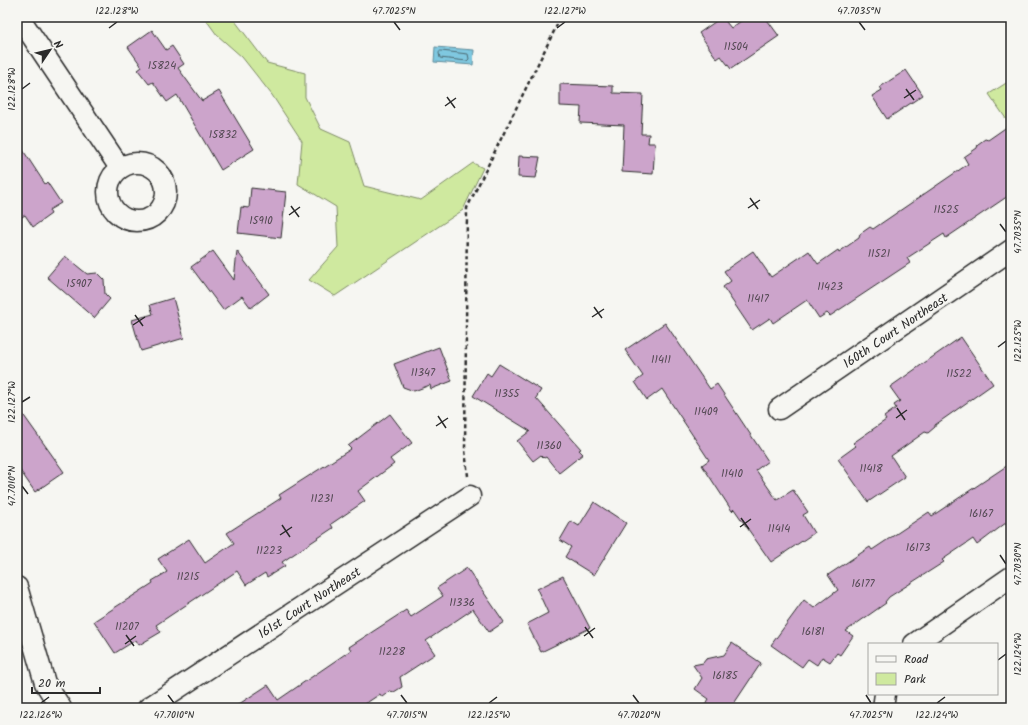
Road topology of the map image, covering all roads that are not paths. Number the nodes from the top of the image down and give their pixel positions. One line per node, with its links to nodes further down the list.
1 (19, 17): 2 (street)
2 (120, 168)
3 (1011, 250): 4 (street, 160th Court Northeast)
4 (779, 409)
5 (470, 496): 11 (street, 161st Court Northeast)
6 (1011, 577): 8 (street)
7 (17, 587): 10 (street)
8 (915, 643)
9 (885, 695): 12 (street)
10 (61, 708)
11 (148, 708)
12 (883, 708)

